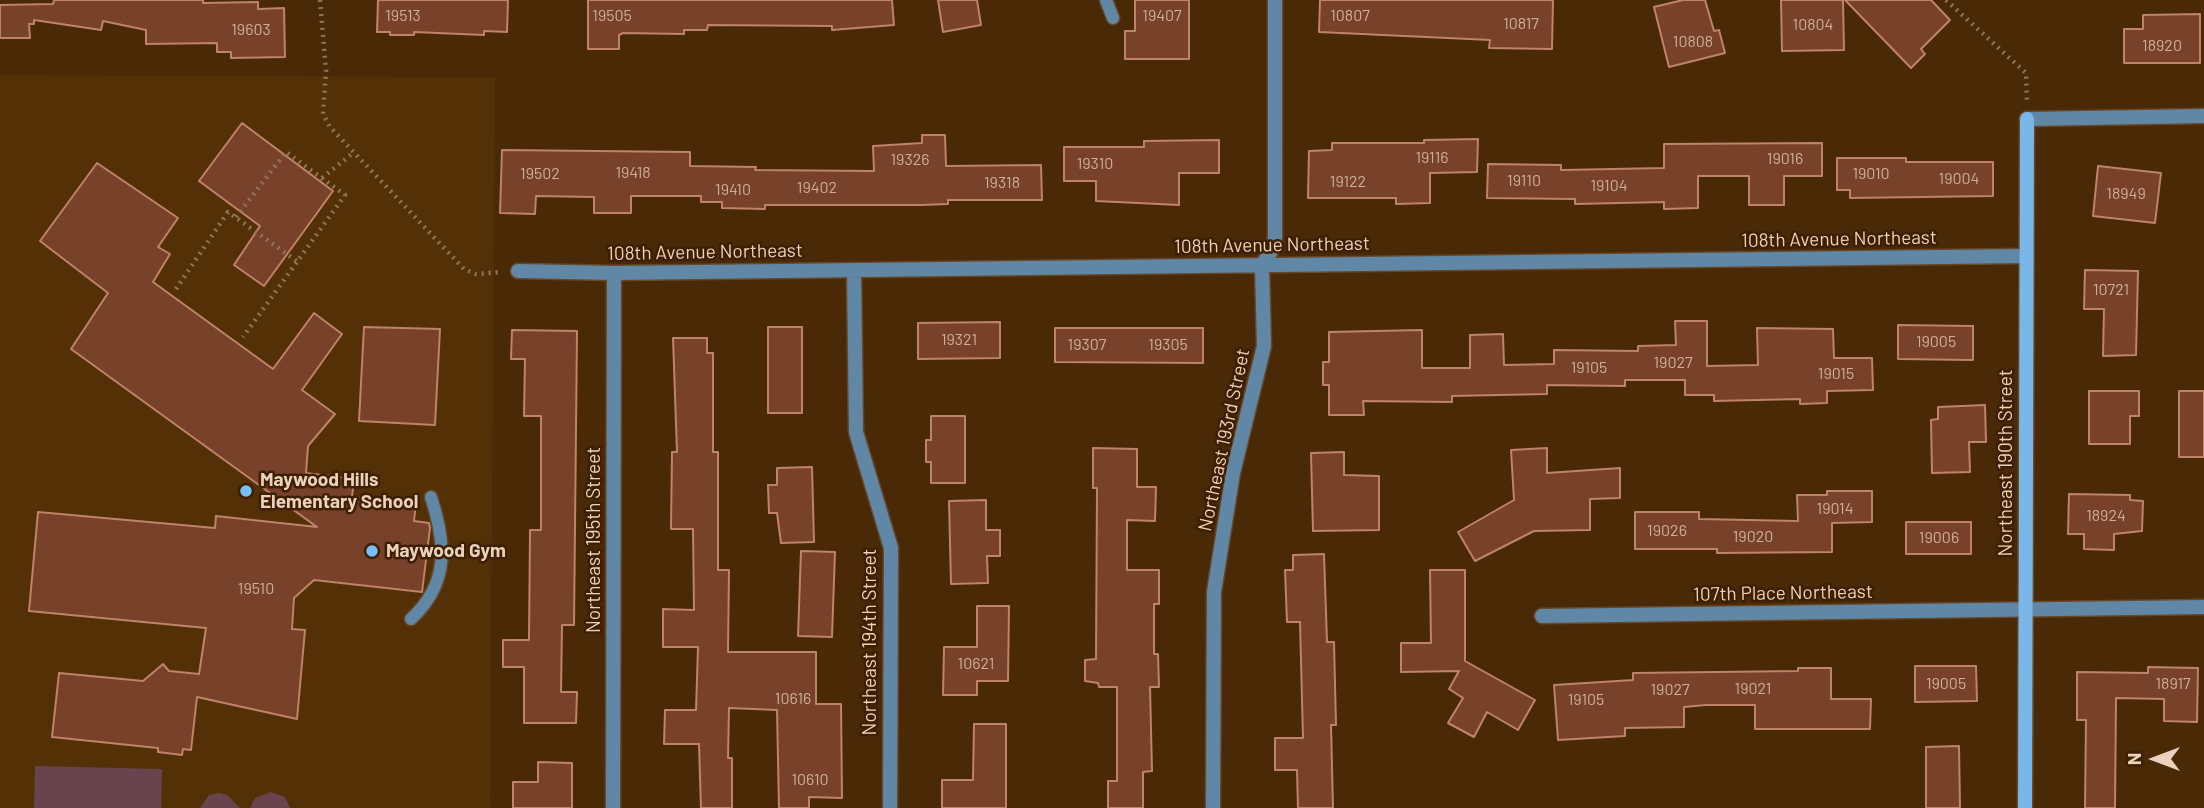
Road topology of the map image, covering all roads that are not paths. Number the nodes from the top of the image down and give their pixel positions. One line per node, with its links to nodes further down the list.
1 (1106, 0): 3 (lane)
2 (1275, 0): 6 (street, Northeast 193rd Street)
3 (1113, 18)
4 (2204, 116): 5 (street, Northeast 190th Street)
5 (2025, 256): 6 (street, 108th Avenue Northeast); 12 (street, Northeast 190th Street)
6 (1262, 265): 7 (street, 108th Avenue Northeast); 17 (street, Northeast 193rd Street)
7 (854, 270): 9 (street, 108th Avenue Northeast); 16 (street, Northeast 194th Street)
8 (518, 271): 9 (street, 108th Avenue Northeast)
9 (614, 273): 15 (street, Northeast 195th Street)
10 (431, 496): 14 (lane)
11 (2204, 607): 12 (street, 107th Place Northeast)
12 (2025, 610): 13 (street, 107th Place Northeast); 18 (street, Northeast 190th Street)
13 (1542, 616)
14 (411, 619)
15 (613, 808)
16 (890, 808)
17 (1213, 808)
18 (2025, 808)

